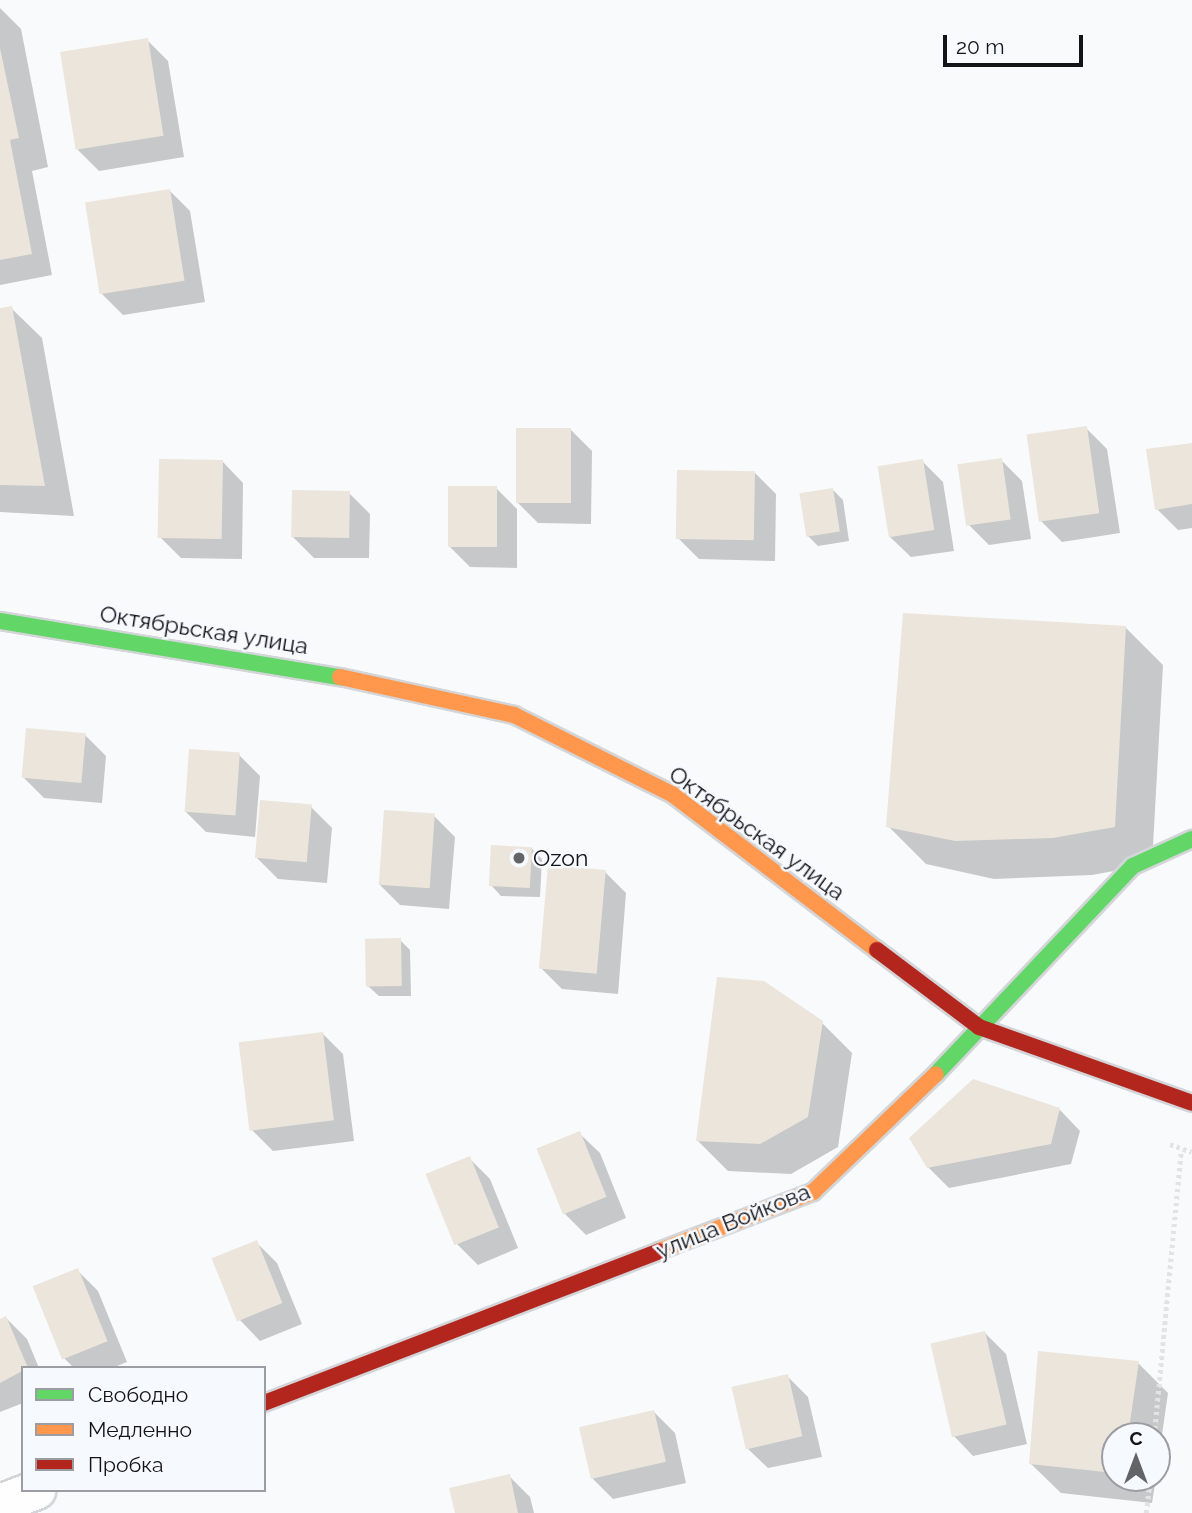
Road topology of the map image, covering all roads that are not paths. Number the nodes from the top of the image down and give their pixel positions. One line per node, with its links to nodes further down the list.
1 (0, 621): 3 (main road, Октябрьская улица)
2 (1192, 839): 3 (main road)
3 (979, 1027): 4 (main road); 5 (main road, улица Войкова)
4 (1192, 1102)
5 (266, 1402)
6 (31, 1492): 7 (street)
7 (0, 1504)

